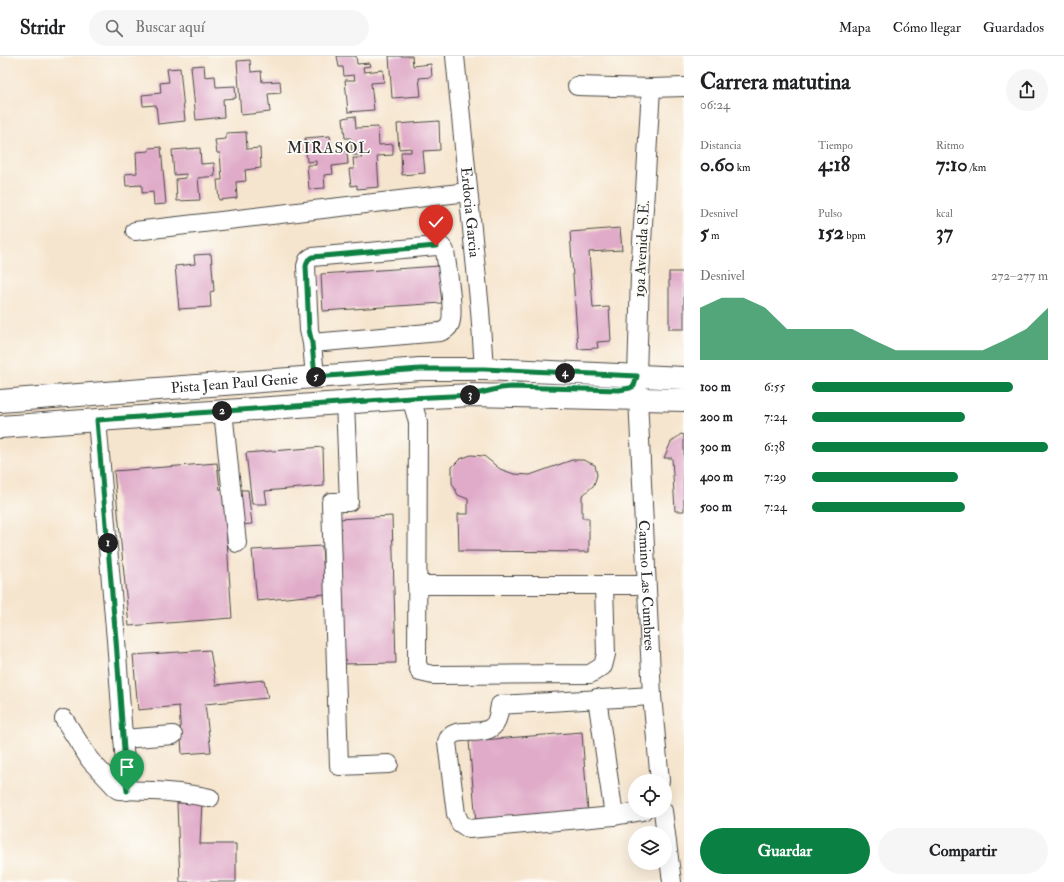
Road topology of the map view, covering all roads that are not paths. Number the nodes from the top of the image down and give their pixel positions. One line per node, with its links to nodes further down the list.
1 (455, 56): 5 (street, Erdocia Garcia)
2 (577, 86): 4 (street)
3 (684, 87): 4 (street)
4 (651, 88): 11 (street, 19a Avenida S.E.)
5 (468, 192): 6 (street); 8 (street, Erdocia Garcia)
6 (135, 231)
7 (312, 343): 7 (street); 9 (street)
8 (484, 369): 9 (main road, Pista Jean Paul Genie); 11 (main road, Pista Jean Paul Genie)
9 (315, 377): 15 (main road, Pista Jean Paul Genie)
10 (684, 378): 11 (main road, Pista Jean Paul Genie)
11 (638, 388): 12 (main road); 13 (main road, Pista Jean Paul Genie); 14 (main road, Pista Jean Paul Genie); 23 (street, Camino Las Cumbres)
12 (684, 388)
13 (411, 398): 16 (main road, Pista Jean Paul Genie); 21 (street)
14 (684, 400)
15 (5, 401)
16 (345, 402): 17 (main road, Pista Jean Paul Genie); 29 (street)
17 (222, 411): 18 (main road, Pista Jean Paul Genie); 20 (street)
18 (97, 420): 19 (main road, Pista Jean Paul Genie); 28 (street)
19 (0, 427)
20 (237, 543)
21 (417, 585): 22 (street); 22 (street)
22 (604, 586): 23 (street)
23 (646, 586): 24 (street, Camino Las Cumbres)
24 (652, 696): 25 (street); 30 (street, Camino Las Cumbres)
25 (597, 698): 34 (street); 34 (street)
26 (64, 719): 31 (street)
27 (173, 735): 28 (street)
28 (123, 739): 31 (street)
29 (389, 764)
30 (659, 774)
31 (127, 791): 32 (street)
32 (210, 798)
33 (628, 814): 34 (street)
34 (614, 816)
35 (664, 818): 36 (street)
36 (672, 882)

